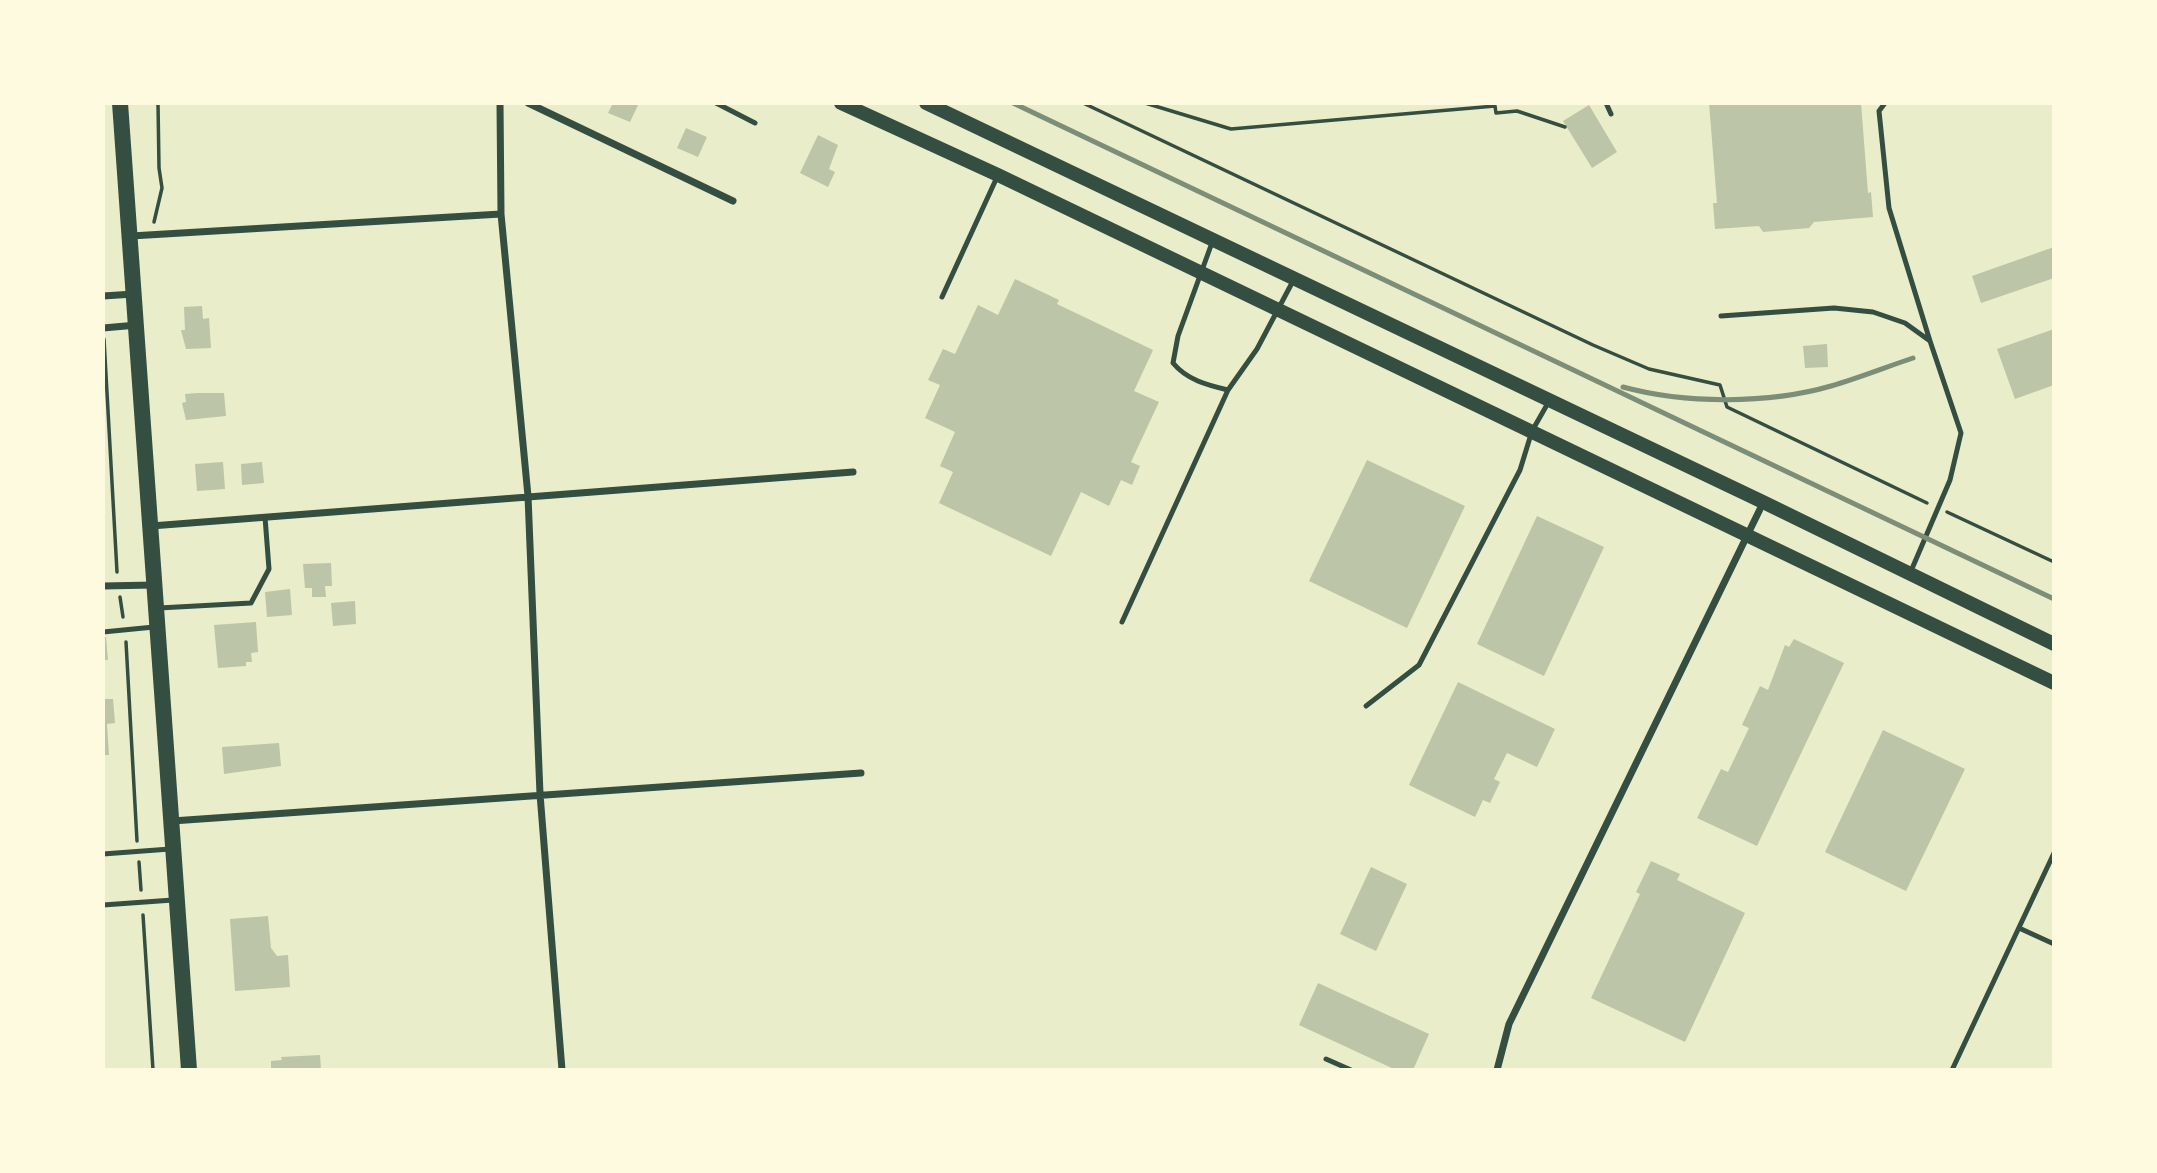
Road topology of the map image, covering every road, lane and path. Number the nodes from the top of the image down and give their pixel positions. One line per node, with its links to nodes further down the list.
1 (120, 103): 19 (main road)
2 (158, 103): 18 (path)
3 (500, 103): 17 (street)
4 (527, 103): 16 (street)
5 (716, 103): 13 (lane)
6 (841, 103): 15 (main road)
7 (926, 103): 20 (main road)
8 (1083, 103): 37 (path)
9 (1145, 103): 14 (path)
10 (1606, 103): 12 (lane)
11 (1885, 103): 30 (lane)
12 (1611, 114)
13 (755, 123)
14 (1565, 127)
15 (998, 175): 21 (main road); 25 (lane)
16 (733, 201)
17 (501, 214): 18 (street); 35 (street)
18 (155, 235): 19 (street)
19 (131, 236): 23 (main road)
20 (1213, 240): 21 (lane); 22 (main road)
21 (1201, 274): 26 (main road); 31 (lane)
22 (1294, 278): 26 (lane); 32 (main road)
23 (134, 294): 24 (street); 28 (main road)
24 (103, 296)
25 (942, 298)
26 (1276, 311): 31 (lane); 33 (main road)
27 (1721, 316): 30 (lane)
28 (136, 325): 29 (street); 39 (main road)
29 (103, 330): 45 (path)
30 (1930, 341): 37 (lane)
31 (1227, 390): 47 (lane)
32 (1549, 400): 33 (lane); 36 (main road)
33 (1532, 431): 40 (main road); 53 (lane)
34 (853, 472): 35 (street)
35 (528, 496): 38 (street); 55 (street)
36 (1763, 502): 40 (street); 42 (main road)
37 (1940, 509): 41 (path); 42 (lane)
38 (265, 517): 39 (street); 46 (lane)
39 (150, 526): 43 (main road)
40 (1746, 536): 52 (main road); 71 (street)
41 (2054, 562)
42 (1910, 574): 51 (main road)
43 (154, 584): 45 (street); 46 (main road)
44 (103, 586): 45 (street)
45 (118, 587): 49 (path)
46 (156, 608): 48 (main road)
47 (1122, 622)
48 (157, 626): 49 (lane); 56 (main road)
49 (125, 631): 50 (lane); 58 (path)
50 (103, 632)
51 (2054, 644)
52 (2054, 683)
53 (1366, 706)
54 (861, 772): 55 (street)
55 (540, 794): 56 (street); 69 (street)
56 (172, 821): 57 (main road)
57 (173, 848): 58 (lane); 61 (main road)
58 (138, 851): 60 (lane); 62 (path)
59 (2054, 853): 64 (lane)
60 (103, 854)
61 (177, 900): 62 (lane); 68 (main road)
62 (141, 902): 63 (lane); 67 (path)
63 (103, 905)
64 (2020, 928): 65 (lane); 72 (lane)
65 (2054, 944)
66 (1325, 1059): 70 (lane)
67 (153, 1070)
68 (189, 1070)
69 (562, 1070)
70 (1351, 1070)
71 (1497, 1070)
72 (1952, 1070)

